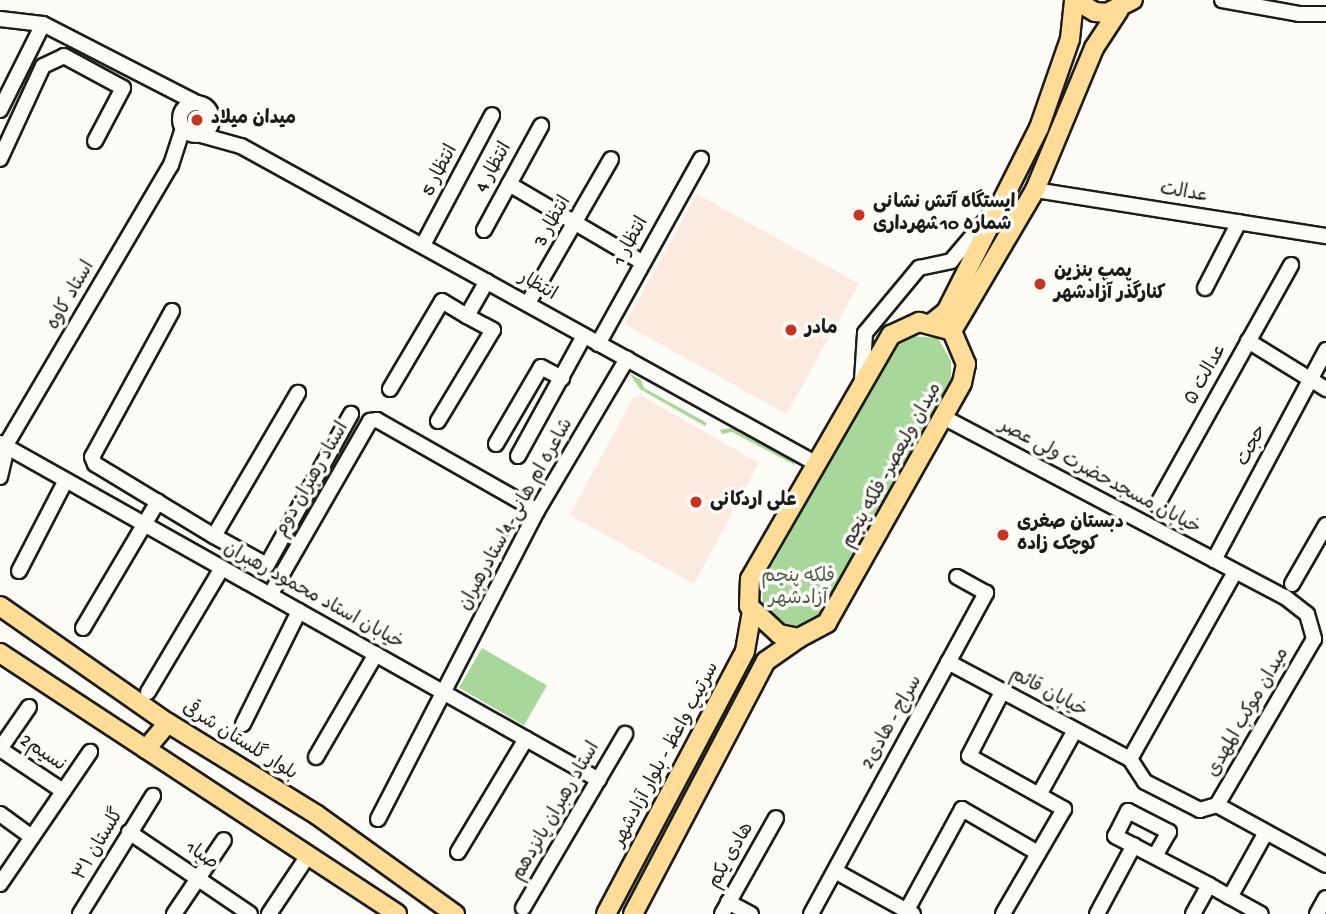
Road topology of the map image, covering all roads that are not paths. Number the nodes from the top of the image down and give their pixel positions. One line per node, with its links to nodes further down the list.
1 (1075, 0): 3 (main road); 7 (main road)
2 (1222, 0): 4 (street)
3 (1126, 5): 8 (main road)
4 (1326, 14)
5 (0, 19): 6 (street)
6 (43, 24): 9 (street); 11 (street)
7 (1070, 39): 8 (main road); 23 (main road)
8 (1094, 48): 22 (main road)
9 (159, 84): 10 (street); 15 (street)
10 (197, 103): 13 (street); 15 (street)
11 (0, 110)
12 (492, 115): 28 (street, انتظار 5)
13 (212, 118): 15 (street); 17 (street)
14 (541, 125): 21 (street, انتظار 4)
15 (190, 129): 17 (street); 53 (street, استاد کاوه)
16 (94, 141): 18 (street)
17 (241, 146): 28 (street, انتظار)
18 (0, 159)
19 (611, 159): 25 (street, انتظار 3)
20 (701, 159): 29 (street, انتظار 1)
21 (509, 184): 25 (street); 26 (street, انتظار 4)
22 (1035, 190): 24 (street, عدالت); 37 (main road)
23 (1010, 191): 36 (main road); 45 (street)
24 (1239, 222): 27 (street, عدالت); 32 (street)
25 (576, 224): 29 (street); 33 (street, انتظار 3)
26 (484, 230)
27 (1326, 236)
28 (423, 245): 31 (street, انتظار)
29 (642, 262): 40 (street, انتظار 1)
30 (1291, 265): 39 (street, عدالت ۵)
31 (487, 281): 33 (street, انتظار); 35 (street)
32 (1205, 288)
33 (528, 303): 38 (street, انتظار)
34 (172, 311): 58 (street)
35 (467, 316): 46 (street); 51 (street)
36 (933, 323): 37 (main road); 45 (main road)
37 (952, 331): 50 (main road, میدان ولیعصر- فلکه پنجم)
38 (584, 336): 40 (street, انتظار); 43 (street)
39 (1248, 341): 44 (street); 59 (street, عدالت ۵)
40 (598, 344): 42 (street, انتظار)
41 (1326, 350): 44 (street, حجت)
42 (627, 359): 55 (street, انتظار); 60 (street, شاعره ام هانی-4استادرهبران)
43 (562, 377): 52 (street); 54 (street)
44 (1311, 381): 47 (street); 64 (street, حجت)
45 (862, 383): 55 (main road)
46 (390, 389)
47 (1326, 389)
48 (298, 393): 63 (street)
49 (351, 414): 63 (street)
50 (945, 418): 64 (street, خیابان مسجدحضرت ولی عصر); 75 (main road, میدان ولیعصر- فلکه پنجم)
51 (438, 421)
52 (496, 444)
53 (2, 448): 56 (street, استاد کاوه); 57 (street, خیابان استاد محمود رهبران)
54 (518, 456)
55 (815, 463): 73 (main road)
56 (0, 477)
57 (66, 480): 61 (street, خیابان استاد محمود رهبران); 66 (street)
58 (158, 501): 61 (street); 63 (street)
59 (1157, 505)
60 (537, 511): 70 (street, استاد رهبران دوم); 81 (street, شاعره ام هانی-4استادرهبران)
61 (145, 524): 65 (street, خیابان استاد محمود رهبران); 74 (street)
62 (1326, 526): 69 (street)
63 (214, 536)
64 (1214, 560): 67 (street, خیابان مسجدحضرت ولی عصر)
65 (222, 568): 70 (street, خیابان استاد محمود رهبران); 79 (street)
66 (19, 571)
67 (1235, 572): 92 (street); 97 (street, میدان موکب المهدی)
68 (957, 577): 78 (street, سراج - هادی2)
69 (1292, 584)
70 (270, 595): 72 (street, خیابان استاد محمود رهبران)
71 (0, 606): 83 (main road, بلوار گلستان شرقی)
72 (299, 611): 77 (street, خیابان استاد محمود رهبران); 84 (street)
73 (752, 611): 75 (main road); 126 (main road, سرتیپ واعظ - بلوار آزادشهر)
74 (83, 628)
75 (799, 638): 127 (main road)
76 (0, 653): 89 (main road)
77 (376, 654): 81 (street, خیابان استاد محمود رهبران); 91 (street)
78 (948, 662): 80 (street, خیابان قائم); 111 (street, سراج - هادی2)
79 (148, 692)
80 (1002, 692): 85 (street, خیابان قائم); 95 (street)
81 (444, 693): 87 (street, خیابان استاد محمود رهبران); 100 (street, شاعره ام هانی-4استادرهبران)
82 (29, 707): 88 (street)
83 (167, 723): 89 (main road); 125 (main road, بلوار گلستان شرقی)
84 (243, 723)
85 (1075, 730): 92 (street, خیابان قائم); 95 (street)
86 (625, 734): 93 (street, استاد رهبران پانزدهم)
87 (526, 739): 93 (street, خیابان استاد محمود رهبران); 106 (street)
88 (0, 749): 94 (street, نسیم2)
89 (146, 749): 109 (main road)
90 (90, 752): 94 (street)
91 (316, 757)
92 (1130, 759): 97 (street, میدان موکب المهدی)
93 (599, 780): 117 (street, استاد رهبران پانزدهم)
94 (63, 791): 103 (street)
95 (1040, 793): 107 (street)
96 (153, 796): 101 (street, گلستان ۳۱)
97 (1217, 806): 102 (street)
98 (0, 814): 103 (street)
99 (776, 818): 118 (street, هادی یکم)
100 (378, 819)
101 (129, 832): 112 (street, صبا1); 120 (street, گلستان ۳۱)
102 (1266, 832): 110 (street); 115 (street)
103 (32, 837): 113 (street)
104 (224, 840): 112 (street)
105 (1134, 845): 108 (street); 108 (street); 131 (street)
106 (458, 852)
107 (1038, 852): 119 (street); 130 (street)
108 (1155, 856): 114 (street)
109 (307, 857): 123 (street); 124 (main road)
110 (1326, 865)
111 (835, 871): 119 (street); 129 (street, سراج - هادی2)
112 (199, 879): 121 (street); 122 (street, صبا1)
113 (0, 884)
114 (1209, 885): 115 (street); 132 (street)
115 (1230, 897): 133 (street)
116 (1326, 898): 134 (street)
117 (523, 908)
118 (725, 908): 128 (street)
119 (910, 912)
120 (80, 914)
121 (174, 914)
122 (250, 914)
123 (269, 914)
124 (397, 914)
125 (455, 914)
126 (606, 914)
127 (634, 914)
128 (751, 914)
129 (811, 914)
130 (1003, 914)
131 (1097, 914)
132 (1193, 914)
133 (1261, 914)
134 (1317, 914)

